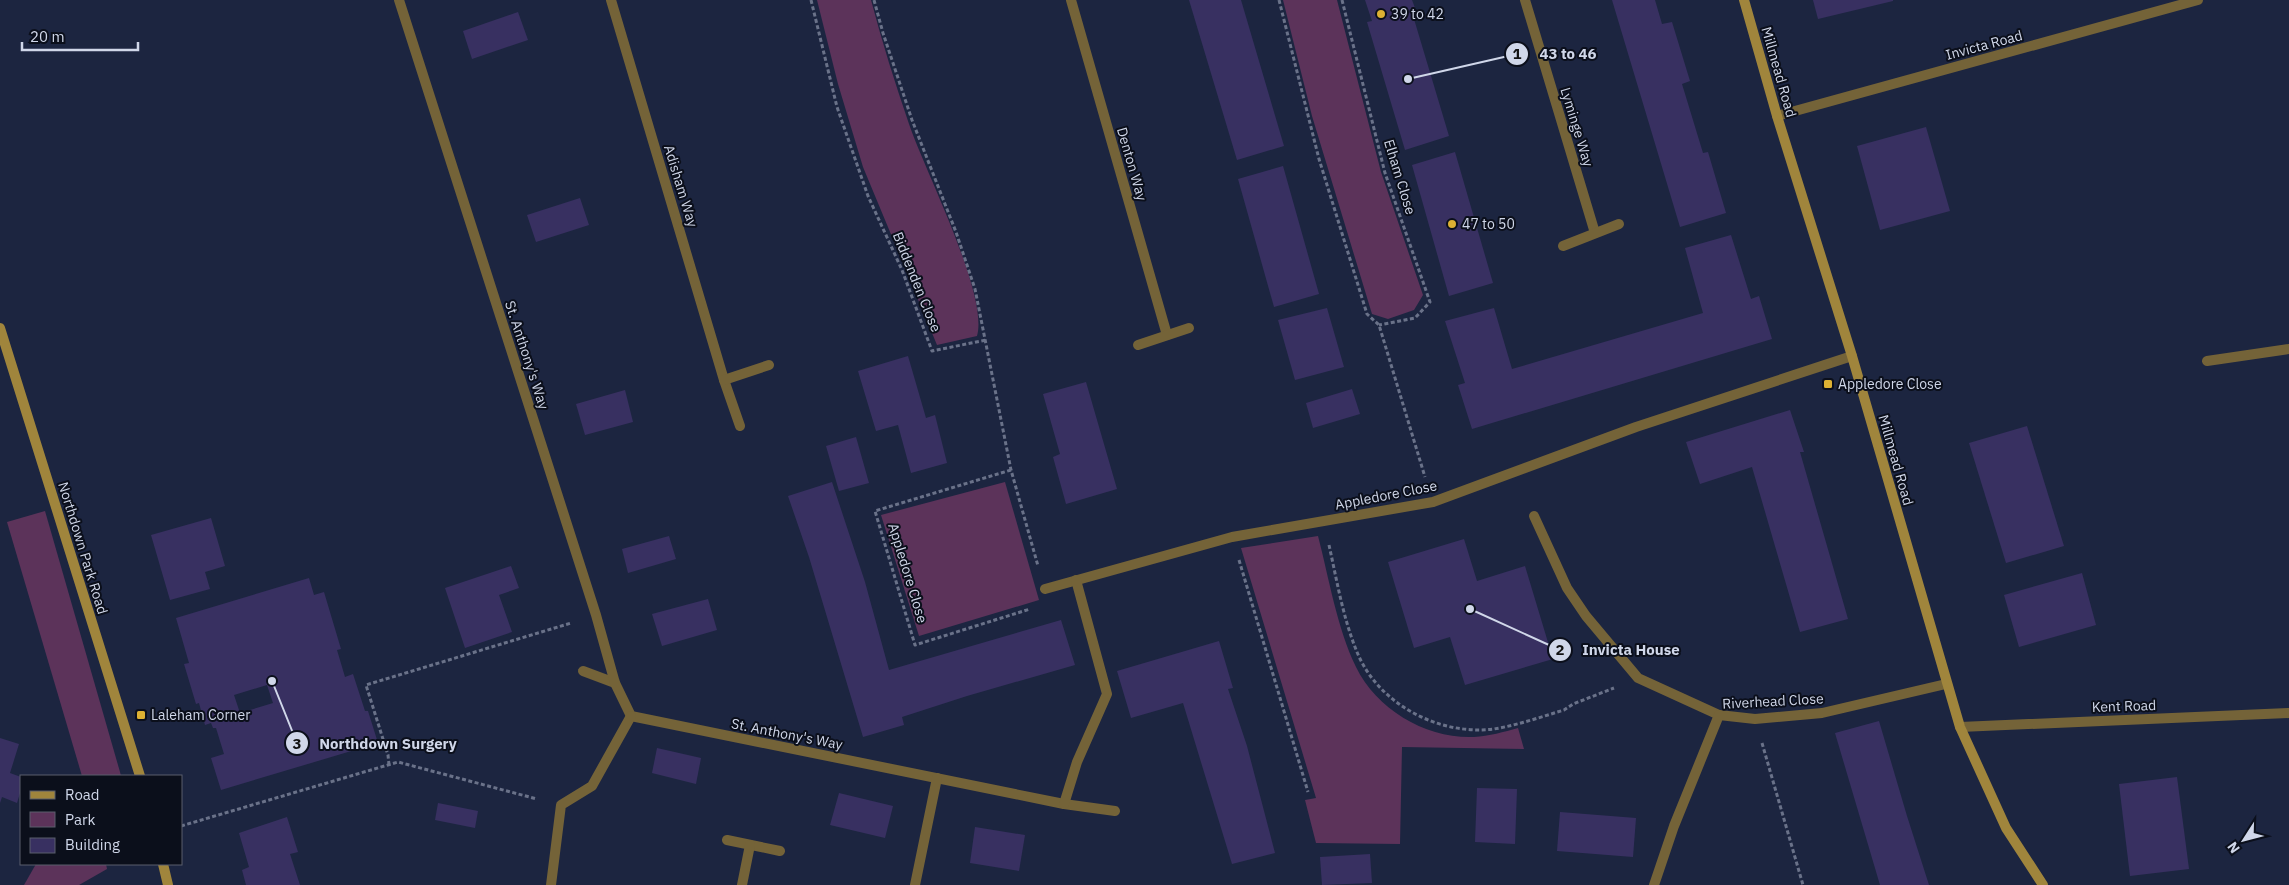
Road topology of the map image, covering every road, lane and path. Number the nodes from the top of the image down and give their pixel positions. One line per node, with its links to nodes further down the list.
1 (399, 0): 34 (street, St. Anthony's Way)
2 (611, 0): 25 (street, Adisham Way)
3 (811, 0): 19 (path, Biddenden Close)
4 (874, 0): 19 (path)
5 (1071, 0): 18 (street, Denton Way)
6 (1279, 0): 15 (path)
7 (1342, 0): 15 (path, Elham Close)
8 (1525, 0): 13 (street, Lyminge Way)
9 (1744, 0): 11 (main road, Millmead Road)
10 (2198, 0): 11 (street, Invicta Road)
11 (1777, 116): 22 (main road, Millmead Road)
12 (1619, 224): 13 (street)
13 (1594, 233): 14 (street)
14 (1563, 246)
15 (1379, 325): 28 (path)
16 (0, 328): 45 (main road, Northdown Park Road)
17 (1189, 328): 18 (street)
18 (1167, 335): 20 (street)
19 (986, 340): 27 (path)
20 (1138, 345)
21 (2289, 349): 23 (street)
22 (1852, 356): 28 (street, Appledore Close); 38 (main road, Millmead Road)
23 (2207, 361)
24 (769, 365): 25 (street)
25 (724, 380): 26 (street, Adisham Way)
26 (740, 426)
27 (1011, 470): 33 (path); 33 (path, Appledore Close)
28 (1433, 502): 30 (street, Appledore Close)
29 (1534, 516): 36 (street)
30 (1323, 521): 31 (street, Appledore Close); 36 (path)
31 (1232, 537): 32 (street, Appledore Close); 47 (path)
32 (1076, 580): 33 (street, Appledore Close); 48 (street)
33 (1045, 589)
34 (596, 615): 37 (street, St. Anthony's Way); 44 (path)
35 (583, 671): 37 (street)
36 (1638, 678): 40 (street)
37 (615, 683): 41 (street, St. Anthony's Way)
38 (1946, 684): 42 (street, Riverhead Close); 43 (main road, Millmead Road)
39 (2289, 713): 43 (street, Kent Road)
40 (1719, 715): 42 (street, Riverhead Close); 60 (street, Riverhead Close)
41 (631, 716): 46 (street, St. Anthony's Way); 49 (street)
42 (1754, 718): 61 (path)
43 (1960, 726): 62 (main road, Millmead Road)
44 (389, 765): 49 (path); 51 (path)
45 (140, 775)
46 (937, 778): 48 (street, St. Anthony's Way); 59 (street)
47 (1308, 792)
48 (1064, 804): 50 (street, St. Anthony's Way)
49 (561, 805): 57 (street)
50 (1115, 811)
51 (182, 826)
52 (727, 840): 53 (street)
53 (750, 845): 54 (street); 58 (street)
54 (780, 851)
55 (163, 865): 56 (main road)
56 (168, 885)
57 (551, 885)
58 (742, 885)
59 (915, 885)
60 (1654, 885)
61 (1803, 885)
62 (2043, 885)

